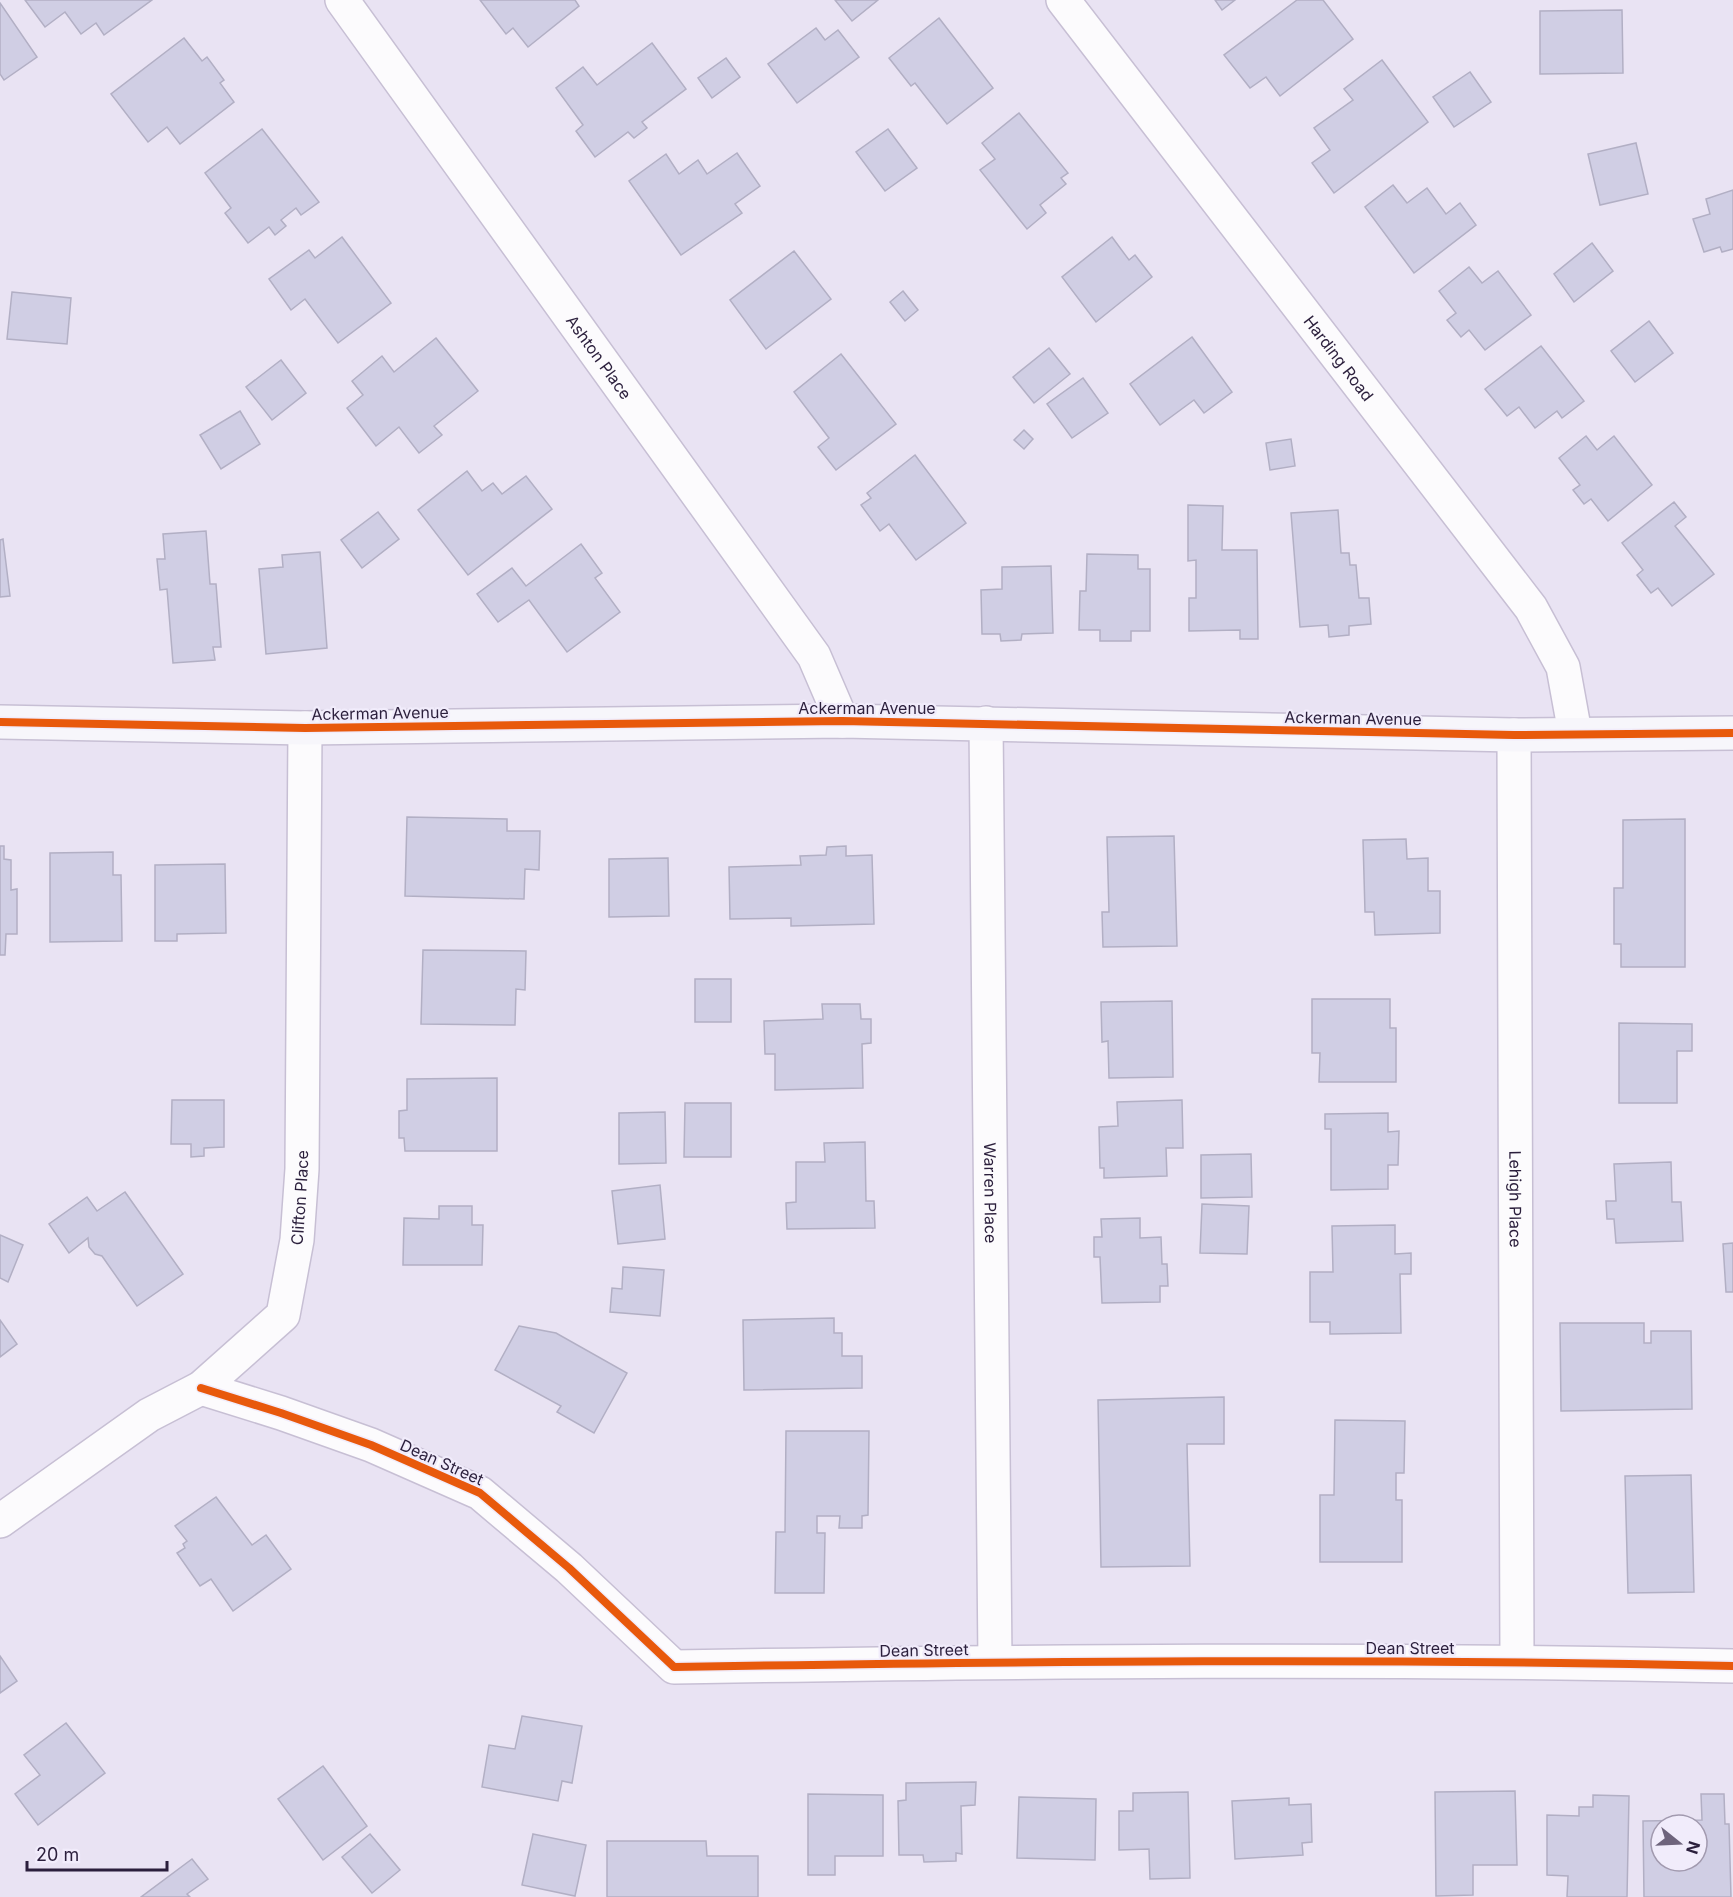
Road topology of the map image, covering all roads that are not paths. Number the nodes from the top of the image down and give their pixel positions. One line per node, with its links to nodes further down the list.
1 (342, 0): 3 (street, Ashton Place)
2 (1063, 0): 7 (street, Harding Road)
3 (842, 721): 5 (street, Ackerman Avenue); 6 (street, Ackerman Avenue)
4 (0, 722): 6 (street, Ackerman Avenue)
5 (986, 723): 9 (street, Ackerman Avenue); 13 (street, Warren Place)
6 (305, 728): 10 (street, Clifton Place)
7 (1575, 733): 8 (street, Ackerman Avenue); 9 (street, Ackerman Avenue)
8 (1733, 733)
9 (1514, 735): 12 (street, Lehigh Place)
10 (201, 1388): 11 (street, Clifton Place); 13 (street, Dean Street)
11 (0, 1521)
12 (1517, 1661): 13 (street, Dean Street); 14 (street, Dean Street)
13 (995, 1662)
14 (1733, 1666)

